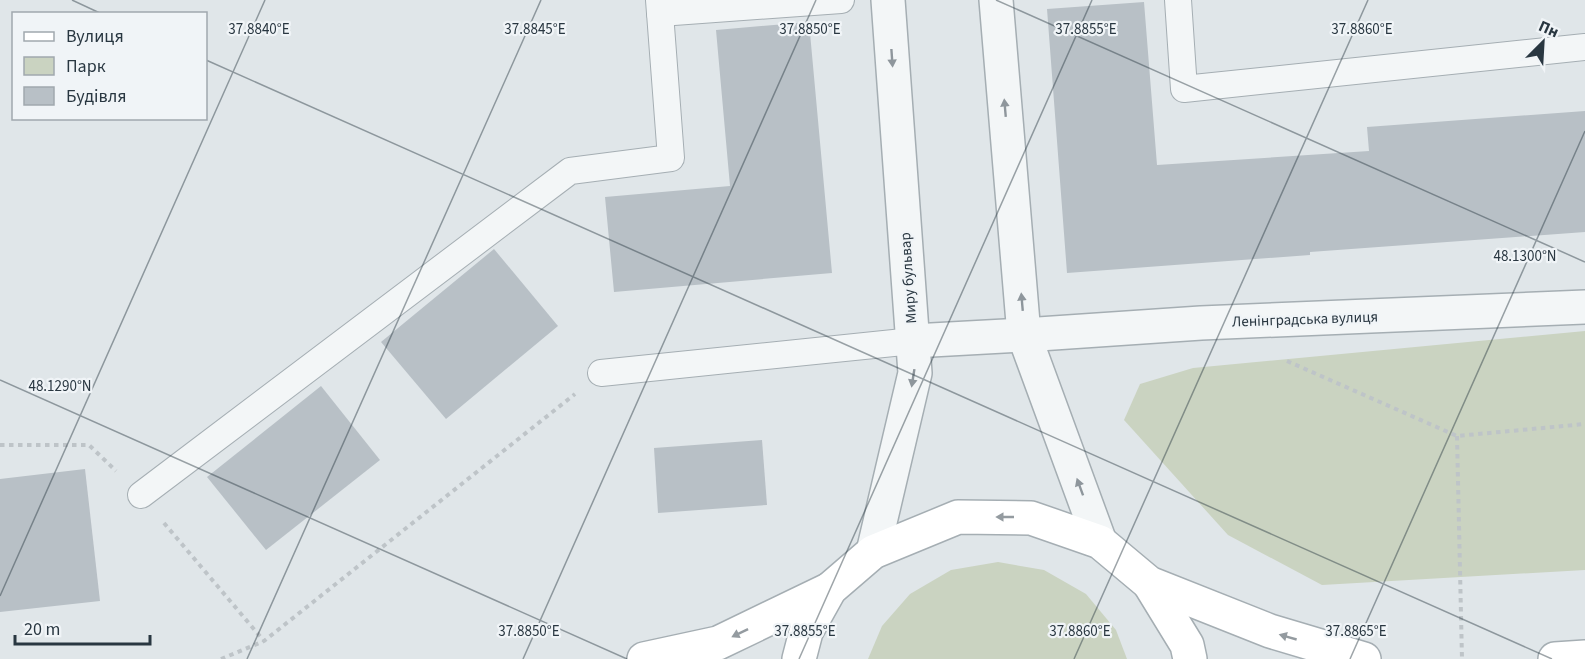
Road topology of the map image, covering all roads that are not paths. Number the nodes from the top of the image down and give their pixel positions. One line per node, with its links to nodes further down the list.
1 (841, 0): 5 (lane)
2 (888, 0): 9 (street, Миру бульвар, one-way to 9)
3 (996, 0): 8 (street, one-way to 3)
4 (1178, 0): 6 (lane)
5 (660, 6): 11 (lane)
6 (1585, 47)
7 (1585, 307): 8 (street, Ленінградська вулиця)
8 (1024, 335): 9 (street, Ленінградська вулиця); 12 (street, one-way to 8)
9 (912, 341): 10 (lane); 13 (street, Миру бульвар, one-way to 13)
10 (601, 373)
11 (141, 495)
12 (1100, 543): 13 (main road, one-way to 13); 14 (main road)
13 (873, 552): 15 (main road)
14 (1149, 584): 19 (main road); 20 (main road, one-way to 14)
15 (830, 589): 17 (main road, one-way to 17); 18 (main road)
16 (1585, 657): 21 (main road)
17 (644, 659)
18 (799, 659)
19 (1190, 659)
20 (1364, 659)
21 (1555, 659)

